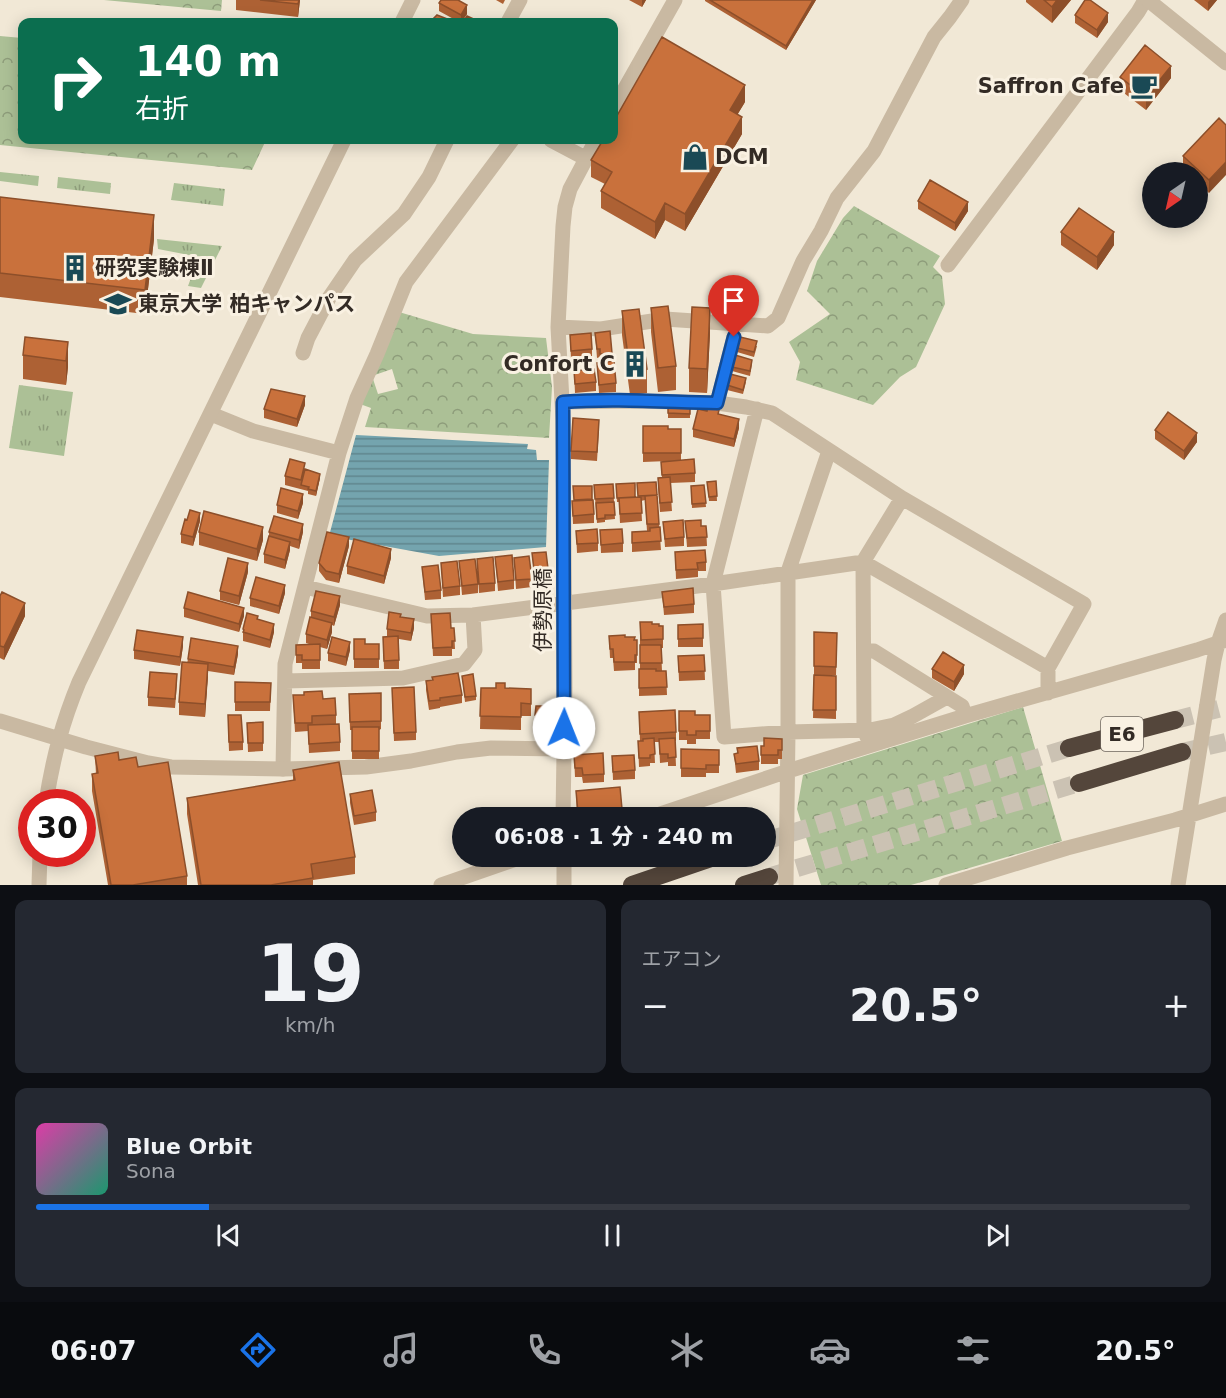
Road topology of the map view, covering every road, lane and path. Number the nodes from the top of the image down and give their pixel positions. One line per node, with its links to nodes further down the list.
1 (413, 0): 6 (street)
2 (520, 0): 7 (street)
3 (675, 0): 9 (street)
4 (962, 0): 17 (street)
5 (1147, 0): 8 (street); 16 (street)
6 (404, 18)
7 (510, 18)
8 (1226, 63)
9 (618, 101)
10 (342, 144): 23 (street)
11 (445, 144): 19 (street)
12 (509, 144): 25 (street)
13 (559, 144): 15 (street)
14 (594, 144): 15 (street, 伊勢原橋)
15 (585, 158): 17 (street, 伊勢原橋)
16 (948, 266)
17 (558, 327): 20 (street, 伊勢原橋)
18 (734, 337): 21 (street)
19 (303, 353)
20 (563, 402): 21 (street); 31 (street, 伊勢原橋)
21 (717, 403): 22 (street)
22 (757, 409): 24 (street); 29 (street)
23 (211, 414): 25 (street); 45 (street)
24 (829, 451): 26 (street); 28 (street)
25 (339, 453): 30 (street)
26 (902, 498): 27 (street); 36 (street)
27 (863, 562): 28 (street); 35 (street); 36 (street)
28 (788, 572): 29 (street); 44 (street)
29 (713, 584): 31 (street); 44 (street)
30 (305, 587): 32 (street); 37 (street)
31 (564, 603): 32 (street); 48 (street, 伊勢原橋)
32 (473, 615): 37 (street)
33 (1226, 620): 34 (street)
34 (1222, 642): 38 (street); 57 (street)
35 (864, 651): 39 (street); 43 (street)
36 (1048, 668): 38 (street)
37 (285, 681): 50 (street)
38 (1048, 693): 40 (street)
39 (946, 697): 40 (street); 43 (street)
40 (965, 716): 46 (street)
41 (1175, 720): 47 (highway, E6)
42 (0, 721): 45 (street)
43 (864, 730): 44 (street); 46 (street)
44 (788, 732): 51 (street)
45 (58, 739): 50 (street); 53 (street)
46 (871, 745): 51 (street)
47 (1069, 748)
48 (563, 749): 50 (street); 55 (street, 伊勢原橋)
49 (1182, 752): 52 (highway, E6)
50 (283, 769)
51 (788, 771): 56 (street); 68 (street)
52 (1079, 783)
53 (48, 789)
54 (1226, 804): 57 (street)
55 (563, 807)
56 (681, 807)
57 (1189, 816): 69 (street); 70 (street)
58 (40, 867): 63 (street)
59 (493, 867): 64 (street)
60 (564, 867): 65 (street)
61 (685, 867): 66 (highway)
62 (769, 877): 67 (highway)
63 (39, 885)
64 (441, 885)
65 (564, 885)
66 (632, 885)
67 (744, 885)
68 (786, 885)
69 (946, 885)
70 (1178, 885)

